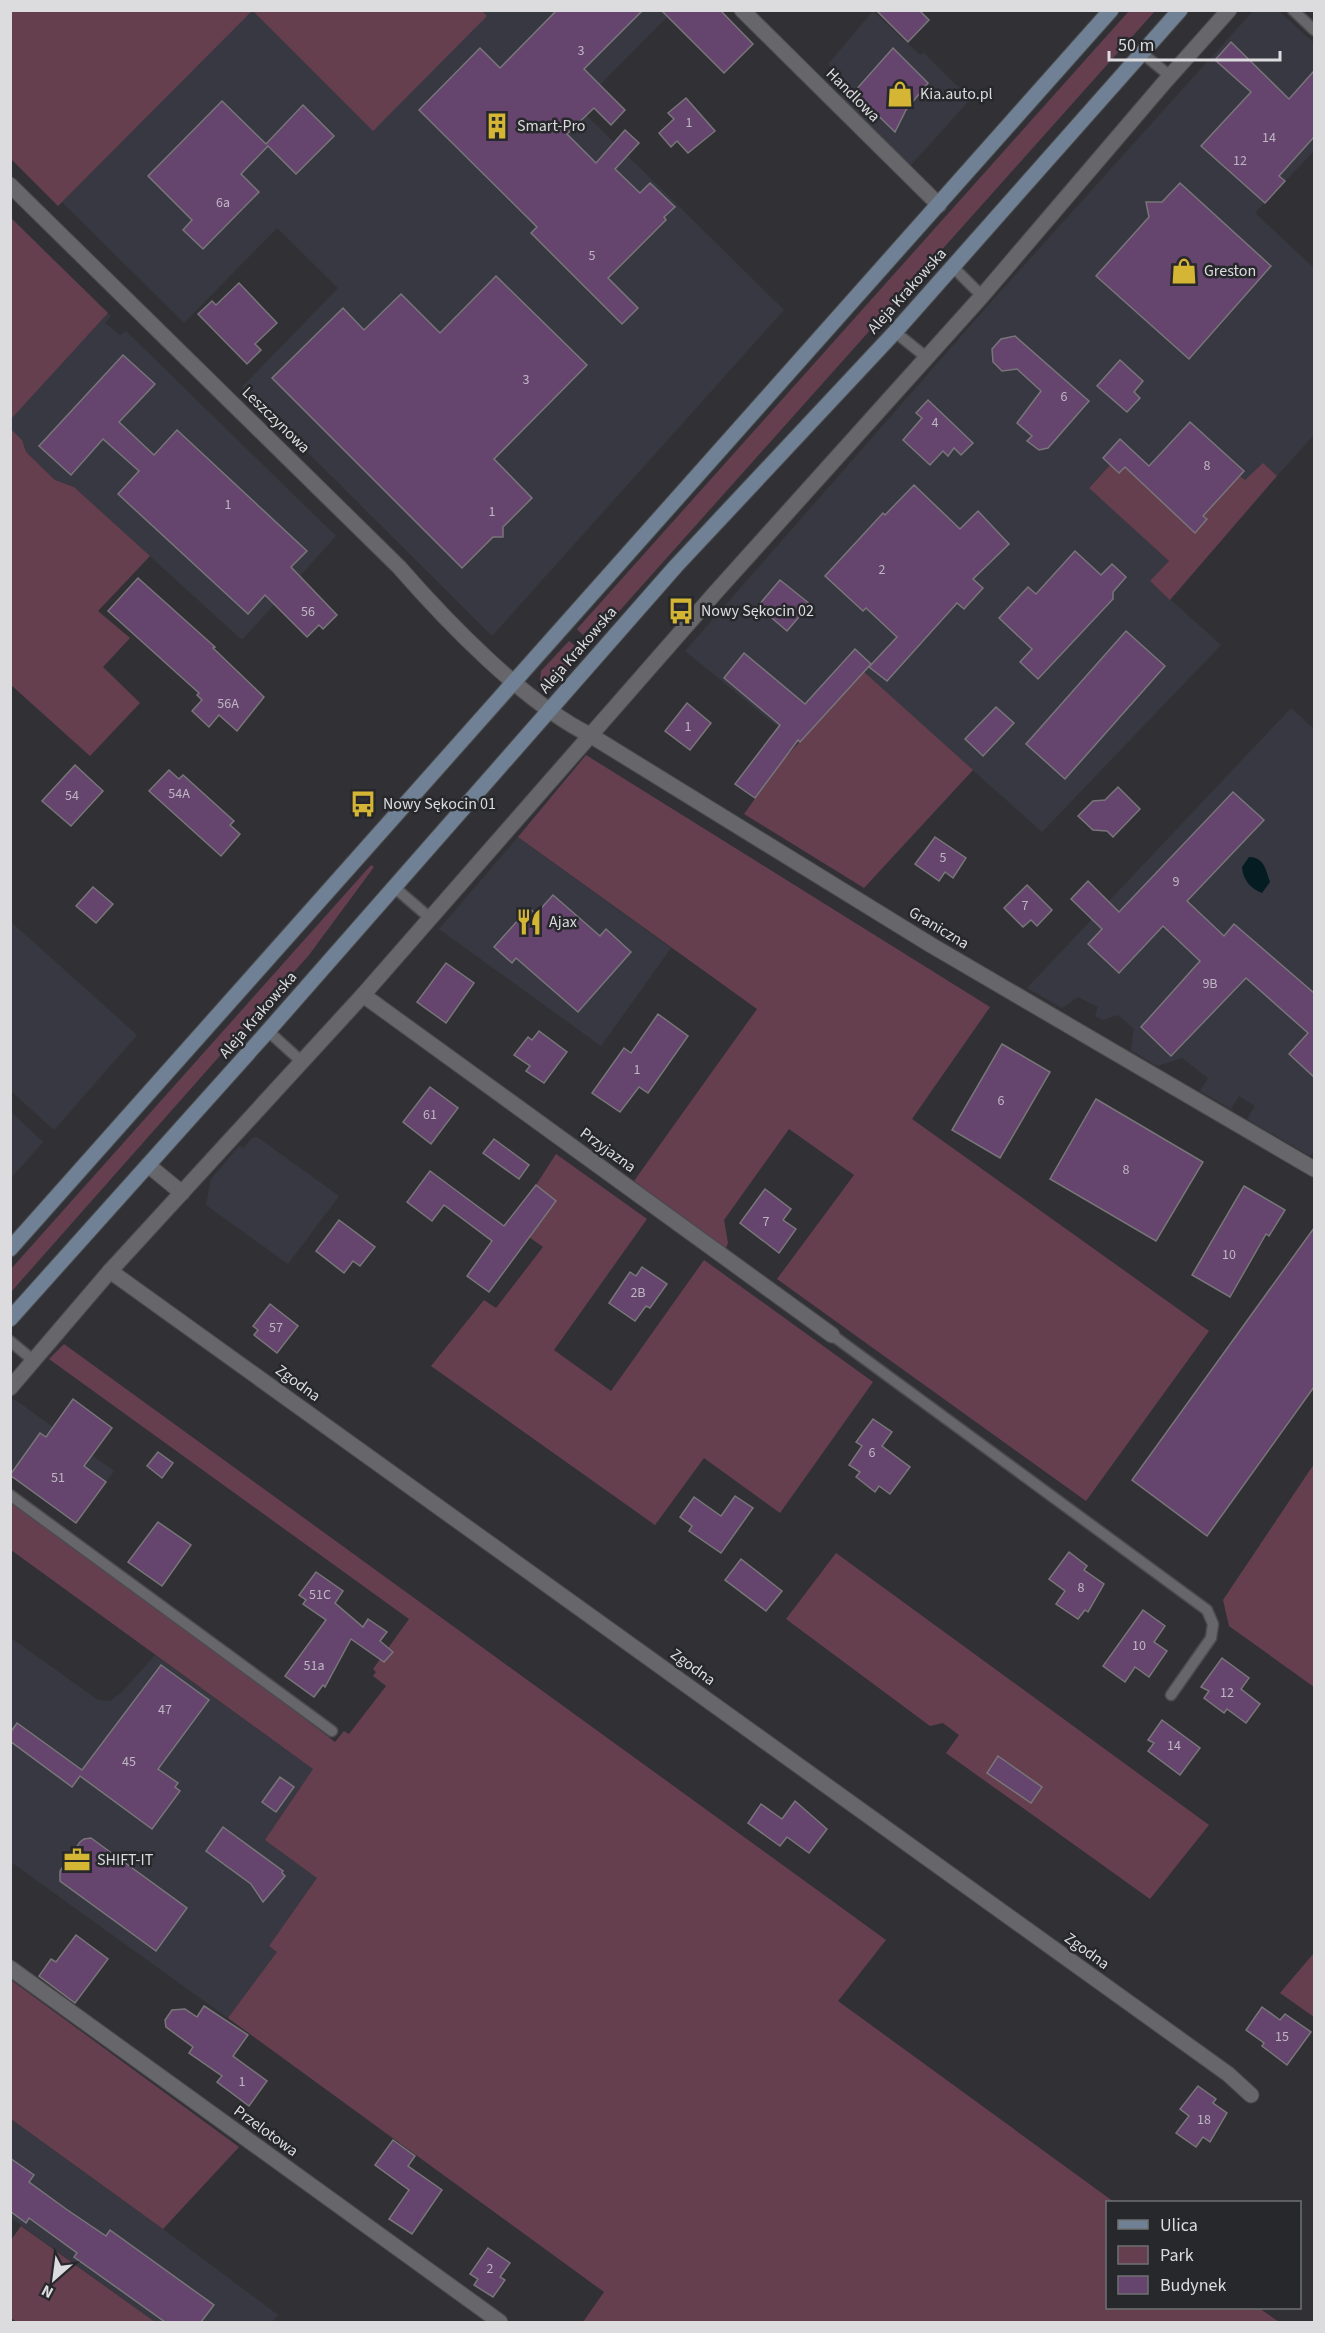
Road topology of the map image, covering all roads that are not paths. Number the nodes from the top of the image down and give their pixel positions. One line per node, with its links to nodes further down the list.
1 (742, 10): 10 (street, Handlowa)
2 (1112, 10): 10 (main road, Aleja Krakowska)
3 (1180, 10): 7 (main road, Aleja Krakowska)
4 (1293, 10): 6 (lane)
5 (1223, 12): 8 (street)
6 (1314, 30)
7 (1142, 53): 8 (lane); 11 (main road, Aleja Krakowska)
8 (1170, 76): 12 (street)
9 (10, 185): 15 (street, Leszczynowa)
10 (939, 205): 15 (main road, Aleja Krakowska)
11 (953, 267): 12 (lane); 13 (main road, Aleja Krakowska)
12 (982, 296): 14 (street)
13 (895, 332): 14 (lane); 16 (main road, Aleja Krakowska)
14 (926, 357): 17 (street)
15 (514, 681): 16 (street, Leszczynowa); 26 (main road, Aleja Krakowska)
16 (549, 711): 17 (street, Graniczna); 18 (main road, Aleja Krakowska)
17 (590, 735): 19 (street); 24 (street, Graniczna)
18 (394, 887): 19 (lane); 21 (main road, Aleja Krakowska)
19 (430, 918): 20 (street)
20 (363, 995): 22 (street); 29 (street, Przyjazna)
21 (268, 1031): 22 (lane); 23 (main road, Aleja Krakowska)
22 (301, 1061): 25 (street)
23 (148, 1165): 25 (street); 28 (main road, Aleja Krakowska)
24 (1314, 1169)
25 (182, 1193): 27 (street)
26 (10, 1249)
27 (110, 1271): 31 (street); 37 (street, Zgodna)
28 (10, 1319)
29 (832, 1335): 34 (lane)
30 (10, 1341): 31 (lane)
31 (34, 1361): 32 (street)
32 (10, 1388)
33 (10, 1494): 35 (lane)
34 (1171, 1695)
35 (332, 1731)
36 (10, 1968): 38 (street, Przelotowa)
37 (1251, 2095)
38 (500, 2322)

